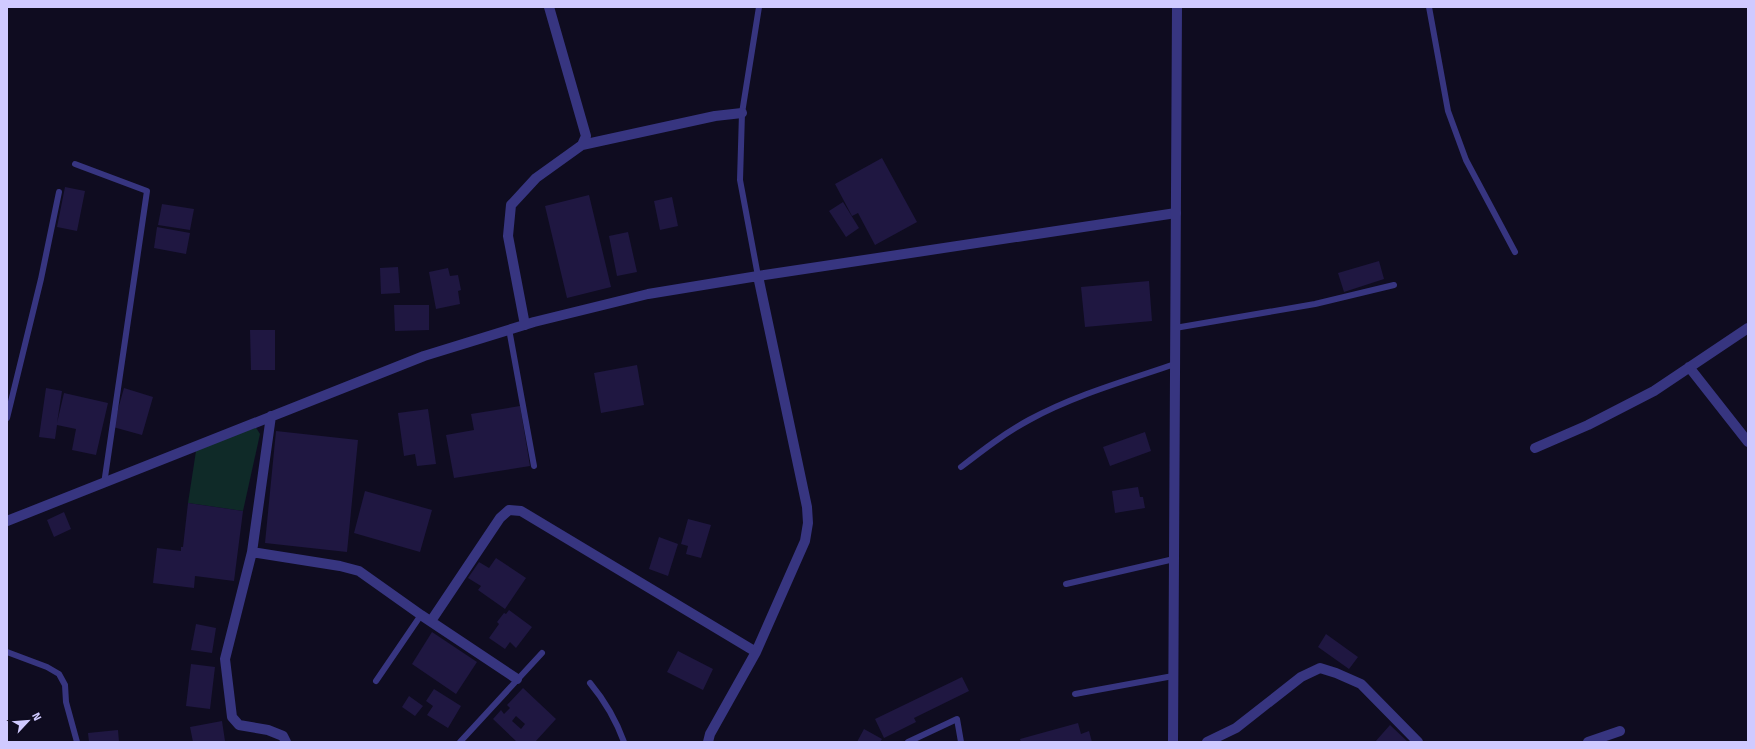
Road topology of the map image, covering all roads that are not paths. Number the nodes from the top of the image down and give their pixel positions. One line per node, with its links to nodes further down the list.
1 (549, 7): 6 (street)
2 (759, 7): 5 (lane)
3 (1177, 7): 9 (street)
4 (1429, 7): 10 (lane)
5 (742, 113): 6 (street); 11 (lane)
6 (582, 145): 13 (street)
7 (75, 164): 25 (lane)
8 (59, 192): 20 (lane)
9 (1176, 213): 11 (street); 14 (street)
10 (1515, 252)
11 (758, 276): 13 (street); 33 (street)
12 (1394, 285): 14 (lane)
13 (525, 324): 16 (street)
14 (1175, 328): 17 (street)
15 (1748, 328): 18 (street)
16 (509, 330): 19 (street); 23 (lane)
17 (1175, 364): 24 (lane); 28 (street)
18 (1689, 367): 21 (street); 22 (street)
19 (271, 416): 25 (street); 27 (street)
20 (7, 418)
21 (1748, 442)
22 (1535, 448)
23 (534, 466)
24 (961, 467)
25 (104, 484): 26 (street)
26 (7, 521)
27 (252, 552): 30 (street); 42 (street)
28 (1174, 559): 29 (lane); 35 (street)
29 (1066, 584)
30 (421, 615): 31 (street); 37 (lane)
31 (431, 621): 33 (street); 36 (street)
32 (7, 652): 41 (lane)
33 (756, 652): 45 (street)
34 (542, 653): 36 (lane)
35 (1173, 676): 39 (lane); 48 (street)
36 (518, 679): 43 (lane)
37 (376, 681)
38 (590, 683): 44 (lane)
39 (1075, 694)
40 (1620, 731): 51 (street)
41 (77, 742)
42 (286, 742)
43 (460, 742)
44 (624, 742)
45 (708, 742)
46 (908, 742): 47 (lane)
47 (961, 742)
48 (1173, 742)
49 (1207, 742): 50 (street)
50 (1418, 742)
51 (1588, 742)

